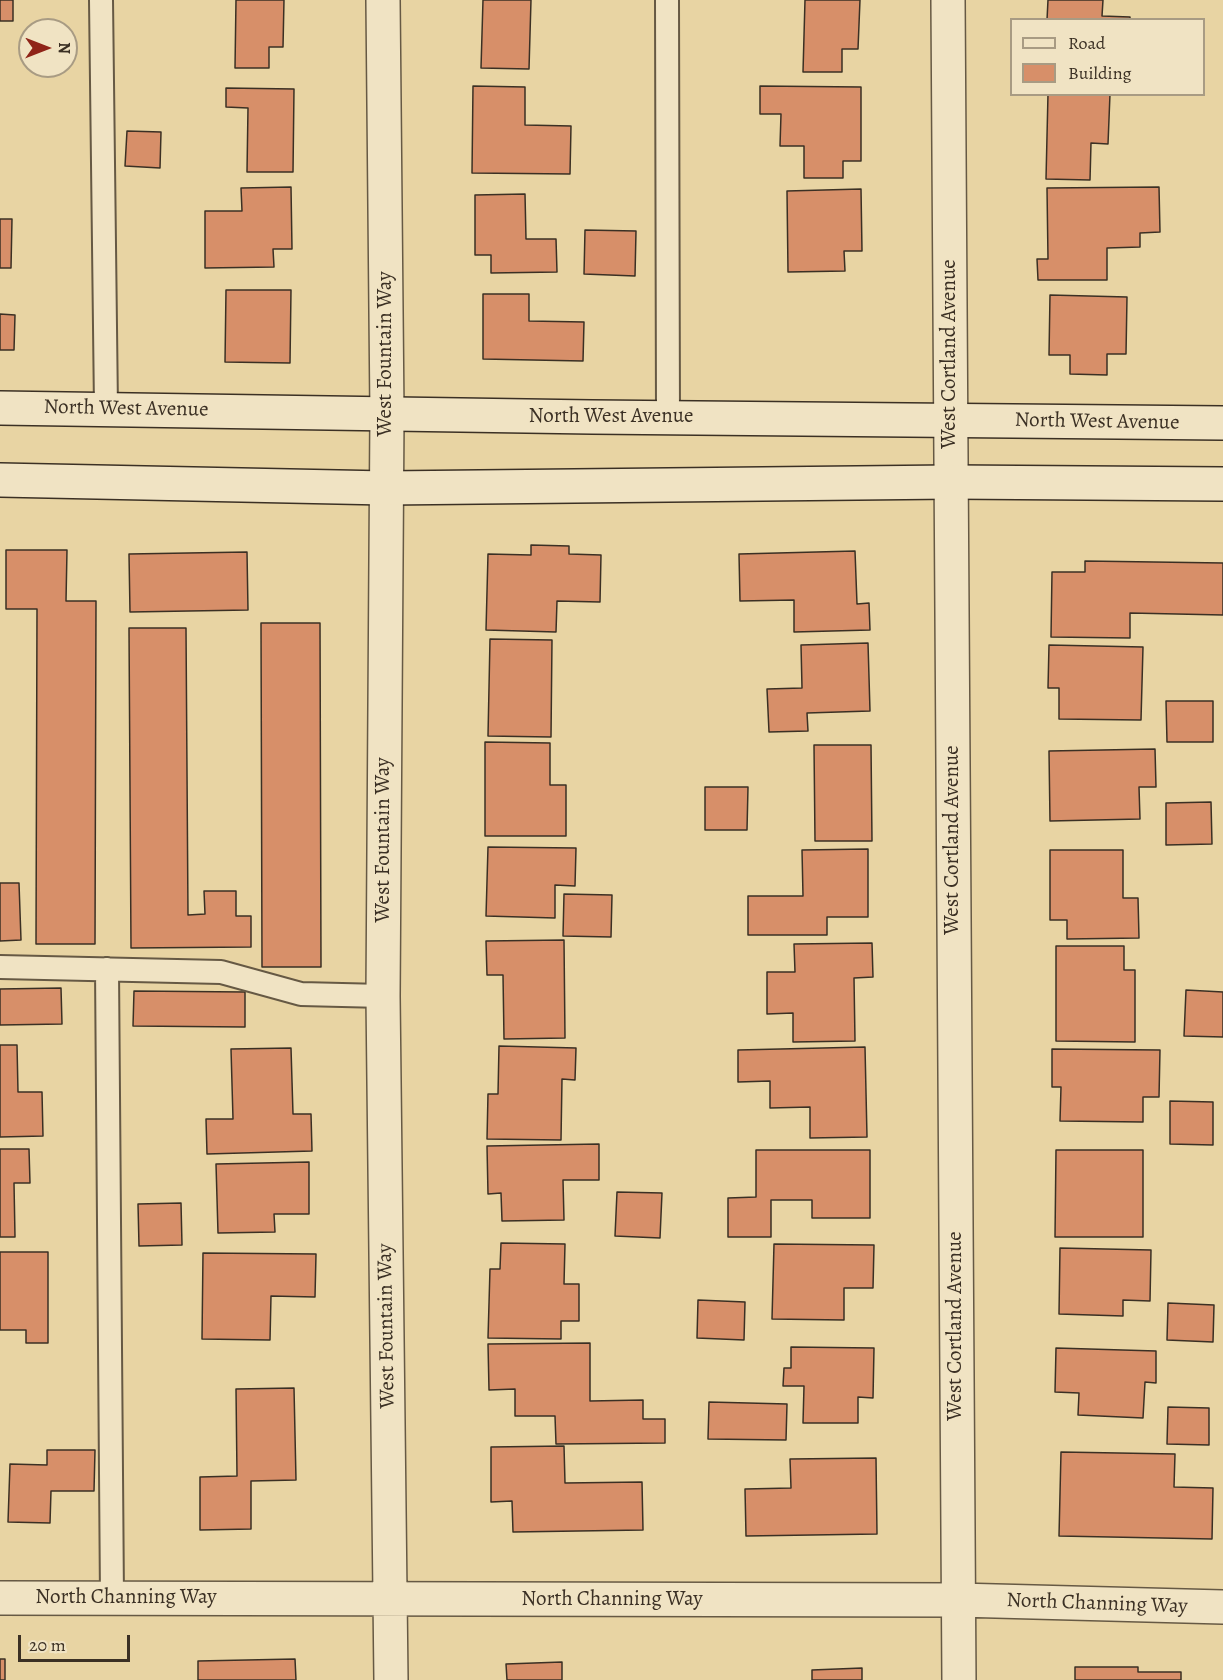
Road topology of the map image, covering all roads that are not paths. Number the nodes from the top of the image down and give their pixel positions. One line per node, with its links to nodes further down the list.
1 (101, 0): 6 (lane)
2 (383, 0): 7 (street, West Fountain Way)
3 (667, 0): 8 (lane)
4 (948, 0): 9 (street, West Cortland Avenue)
5 (0, 408): 6 (street, North West Avenue)
6 (106, 408): 7 (street, North West Avenue)
7 (387, 414): 8 (street, North West Avenue); 14 (street, West Fountain Way)
8 (668, 417): 9 (street, North West Avenue)
9 (950, 420): 10 (street, North West Avenue); 12 (street, West Cortland Avenue)
10 (1223, 423)
11 (0, 480): 14 (street)
12 (951, 482): 13 (street); 14 (street); 21 (street, West Cortland Avenue)
13 (1223, 484)
14 (386, 488): 17 (street, West Fountain Way)
15 (0, 968): 16 (lane)
16 (107, 969): 17 (lane); 19 (lane)
17 (383, 996): 20 (street, West Fountain Way)
18 (0, 1598): 19 (street, North Channing Way)
19 (112, 1598): 20 (street, North Channing Way)
20 (390, 1600): 21 (street, North Channing Way); 23 (street, West Fountain Way)
21 (958, 1600): 22 (street, North Channing Way); 24 (street, West Cortland Avenue)
22 (1223, 1607)
23 (391, 1680)
24 (959, 1680)

